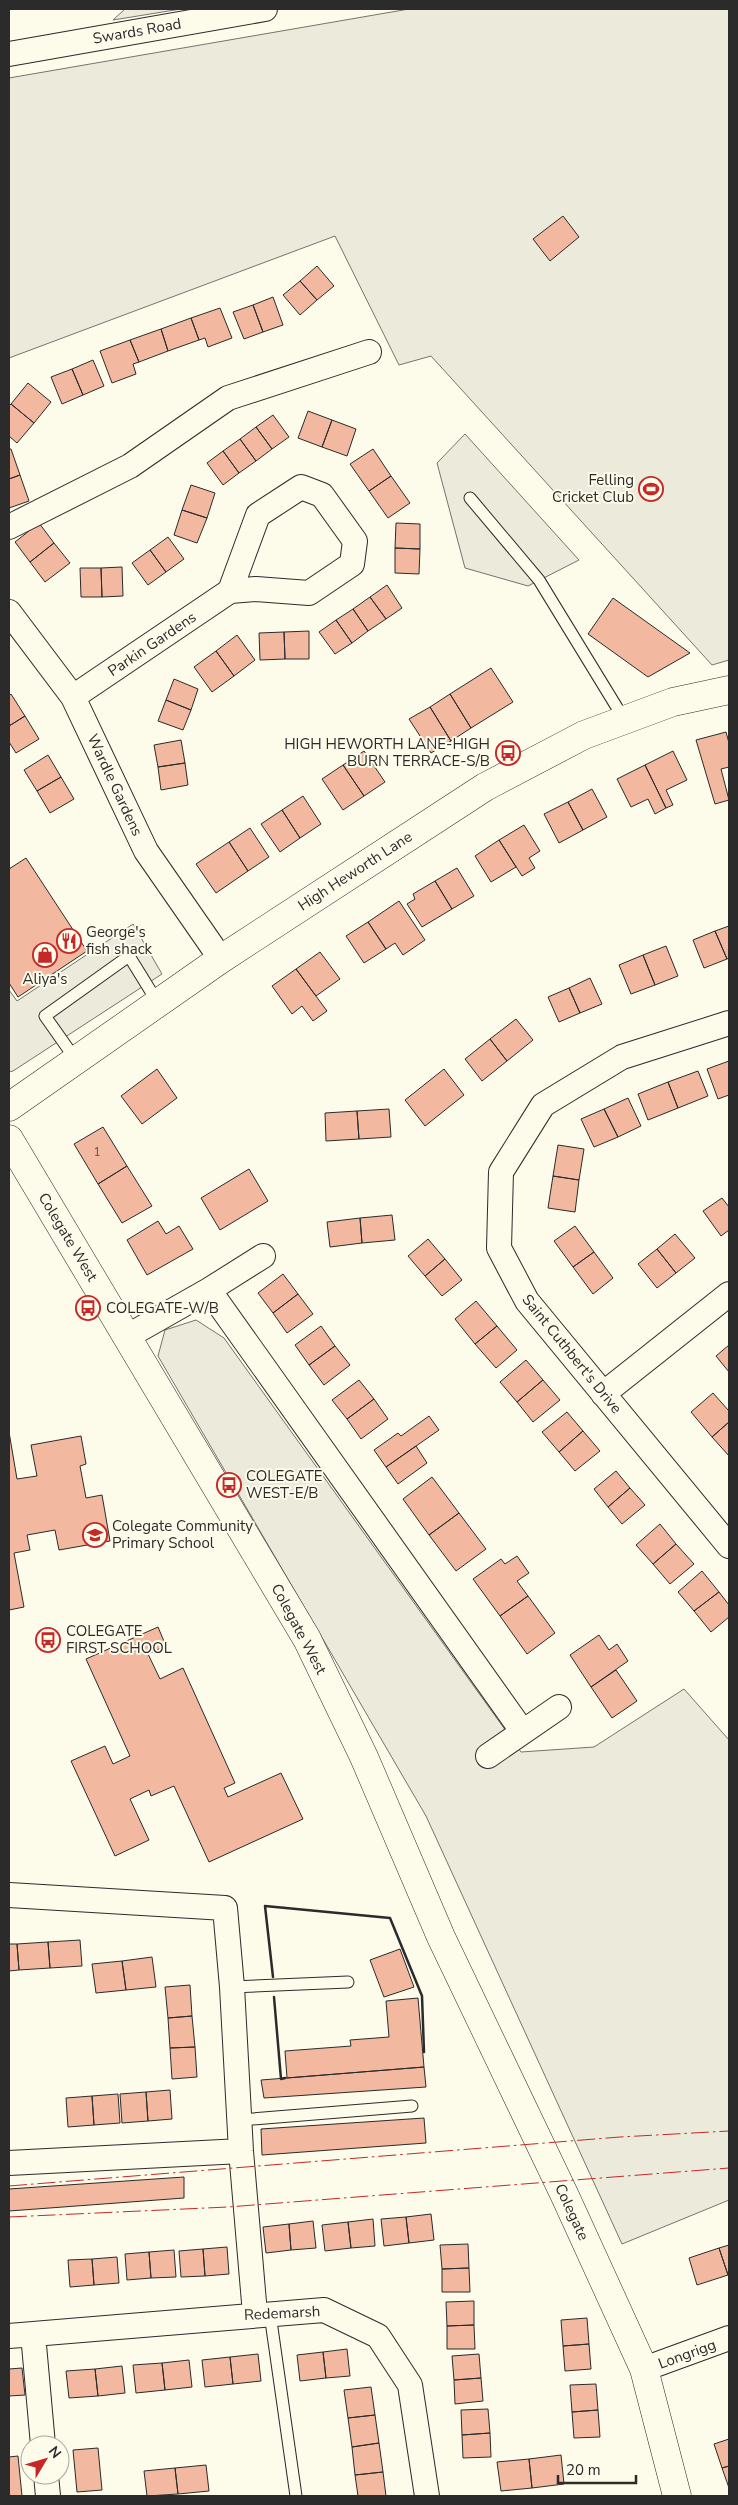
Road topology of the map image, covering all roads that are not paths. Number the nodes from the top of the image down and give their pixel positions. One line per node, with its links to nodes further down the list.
1 (266, 9): 2 (street, Swards Road)
2 (9, 54)
3 (369, 352): 5 (street)
4 (470, 498): 10 (lane)
5 (9, 527)
6 (230, 591): 6 (street, Parkin Gardens); 9 (street, Parkin Gardens)
7 (9, 612): 9 (street, Wardle Gardens)
8 (729, 690): 10 (street, High Heworth Lane)
9 (73, 697): 11 (street, Wardle Gardens)
10 (624, 719): 11 (street, High Heworth Lane)
11 (221, 959): 12 (street, High Heworth Lane)
12 (158, 1003): 14 (street, High Heworth Lane); 14 (lane)
13 (729, 1023): 21 (street, Saint Cuthbert's Drive)
14 (76, 1060): 15 (street, High Heworth Lane)
15 (9, 1107)
16 (9, 1139): 20 (street, Colegate West)
17 (263, 1256): 18 (street)
18 (209, 1290): 20 (street); 24 (street)
19 (729, 1294): 21 (street)
20 (128, 1336): 27 (street, Colegate West)
21 (603, 1394): 22 (street, Saint Cuthbert's Drive)
22 (729, 1546)
23 (559, 1707): 24 (street)
24 (523, 1732): 25 (street)
25 (488, 1756)
26 (9, 1895): 29 (street)
27 (441, 1937): 38 (street, Colegate)
28 (348, 1982): 29 (lane)
29 (232, 1987): 31 (street)
30 (412, 2106): 31 (lane)
31 (240, 2120): 32 (street)
32 (241, 2151): 33 (street); 34 (street)
33 (9, 2163)
34 (262, 2314): 35 (street, Redemarsh); 40 (lane); 41 (street, Redemarsh)
35 (33, 2334): 36 (street, Redemarsh); 39 (street)
36 (9, 2336)
37 (729, 2338): 38 (street, Longrigg)
38 (644, 2369): 42 (street, Colegate)
39 (42, 2435)
40 (296, 2496)
41 (427, 2496)
42 (678, 2496)

